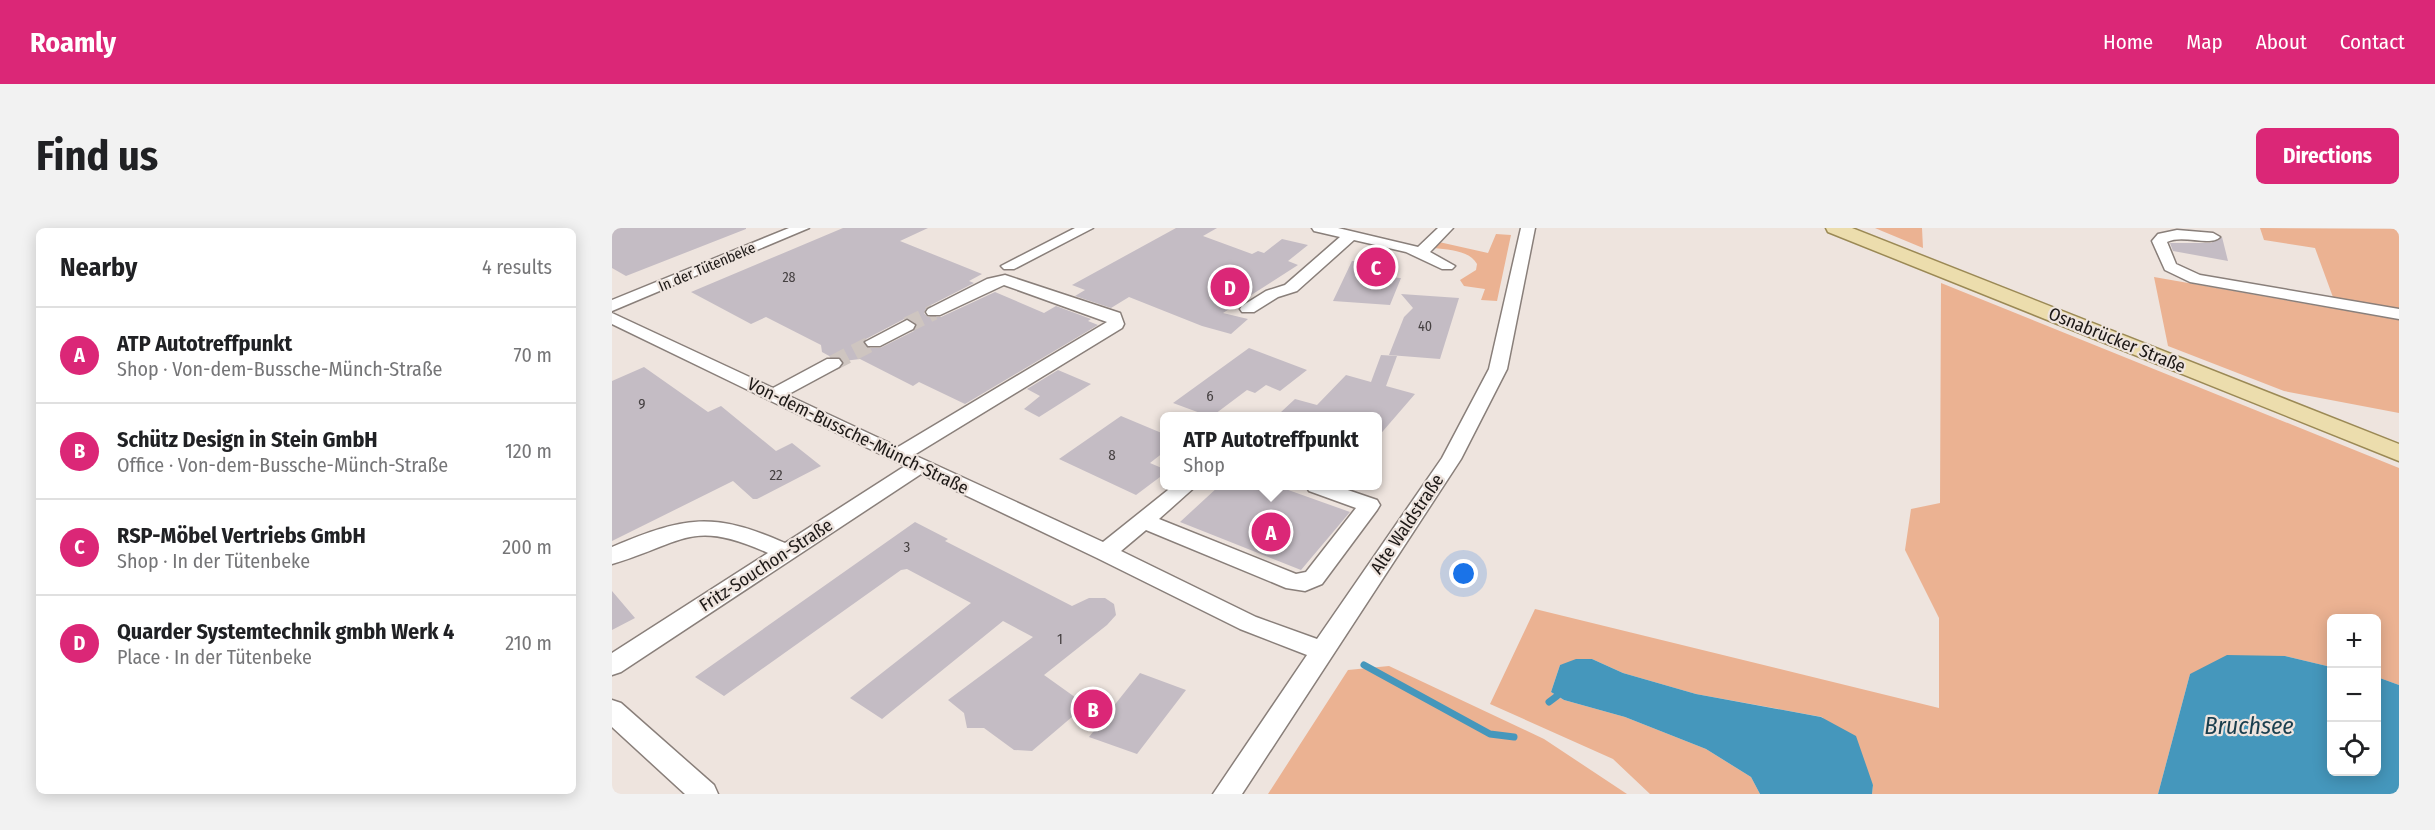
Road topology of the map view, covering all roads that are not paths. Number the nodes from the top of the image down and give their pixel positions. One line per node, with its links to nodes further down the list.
1 (802, 228): 11 (street, In der Tütenbeke)
2 (1086, 228): 9 (street)
3 (1446, 228): 8 (street)
4 (1528, 228): 29 (street, Alte Waldstraße)
5 (1835, 228): 20 (main road, Osnabrücker Straße)
6 (1336, 231): 8 (street); 12 (street)
7 (2213, 237): 14 (street)
8 (1420, 253): 10 (street)
9 (1009, 266)
10 (1447, 266)
11 (612, 306)
12 (1248, 309)
13 (934, 312): 21 (street)
14 (2399, 314)
15 (612, 318): 19 (street, Von-dem-Bussche-Münch-Straße)
16 (907, 325): 17 (street)
17 (874, 342)
18 (833, 363): 19 (street)
19 (773, 394): 21 (street, Von-dem-Bussche-Münch-Straße)
20 (2399, 453)
21 (899, 455): 22 (street, Von-dem-Bussche-Münch-Straße)
22 (920, 466): 26 (street, Fritz-Souchon-Straße); 27 (street, Von-dem-Bussche-Münch-Straße)
23 (1181, 490): 25 (street)
24 (1328, 490): 25 (street)
25 (1142, 520): 27 (street)
26 (786, 552): 28 (street); 30 (street, Fritz-Souchon-Straße)
27 (1105, 552): 29 (street, Von-dem-Bussche-Münch-Straße)
28 (612, 556)
29 (1322, 651): 33 (street, Alte Waldstraße)
30 (612, 664)
31 (612, 711): 32 (street)
32 (704, 794)
33 (1227, 794)

